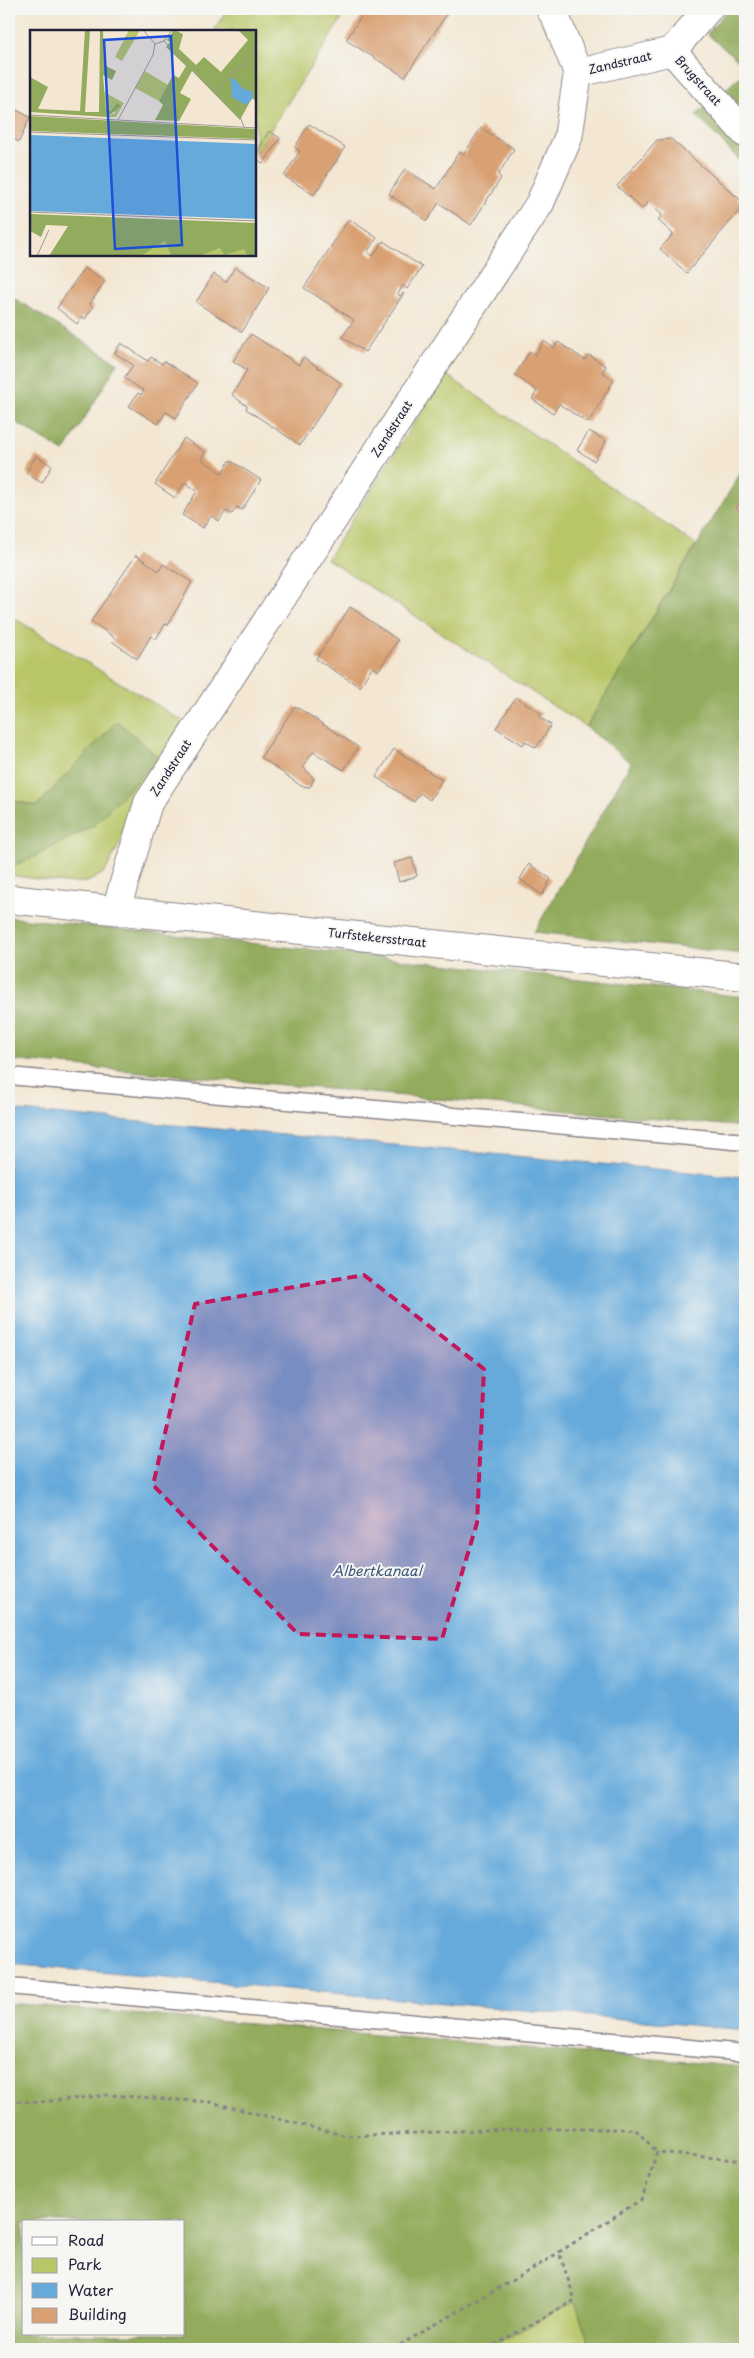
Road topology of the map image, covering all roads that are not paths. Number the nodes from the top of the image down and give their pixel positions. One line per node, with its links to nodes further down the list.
1 (550, 9): 4 (street)
2 (708, 9): 3 (street)
3 (672, 51): 4 (street, Zandstraat); 5 (street, Brugstraat)
4 (578, 72): 7 (street, Zandstraat)
5 (745, 133)
6 (9, 899): 7 (street, Turfstekersstraat)
7 (116, 910): 8 (street, Turfstekersstraat)
8 (745, 978)
9 (9, 1076): 10 (lane)
10 (745, 1142)
11 (9, 1986): 12 (lane)
12 (745, 2053)

